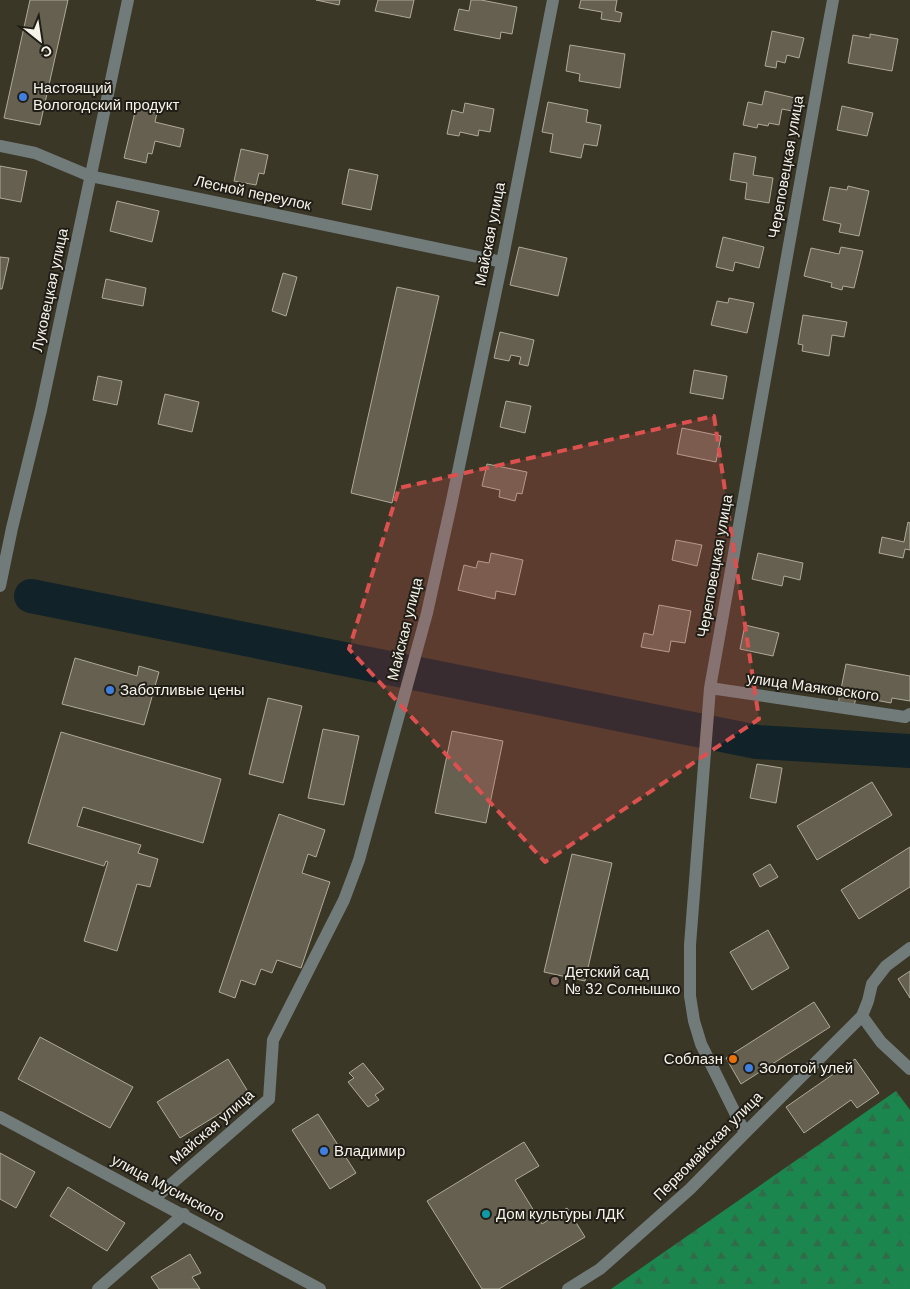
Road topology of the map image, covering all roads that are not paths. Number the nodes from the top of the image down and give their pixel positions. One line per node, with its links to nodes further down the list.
1 (128, 0): 5 (street, Луковецкая улица)
2 (553, 0): 6 (street, Майская улица)
3 (833, 0): 9 (street, Череповецкая улица)
4 (0, 146): 5 (street, Лесной переулок)
5 (90, 176): 6 (street, Лесной переулок); 7 (street, Луковецкая улица)
6 (502, 262): 16 (street, Майская улица)
7 (6, 526): 8 (street, Луковецкая улица)
8 (0, 586)
9 (710, 688): 10 (street, улица Маяковского); 15 (street, Череповецкая улица)
10 (910, 714)
11 (910, 948): 12 (street, Первомайская улица)
12 (862, 1016): 13 (street); 15 (street, Первомайская улица)
13 (910, 1070)
14 (0, 1116): 16 (street, улица Мусинского)
15 (745, 1133): 20 (street, Первомайская улица)
16 (154, 1199): 17 (street, улица Мусинского)
17 (184, 1214): 18 (street); 19 (street, улица Мусинского)
18 (98, 1289)
19 (320, 1289)
20 (568, 1289)

